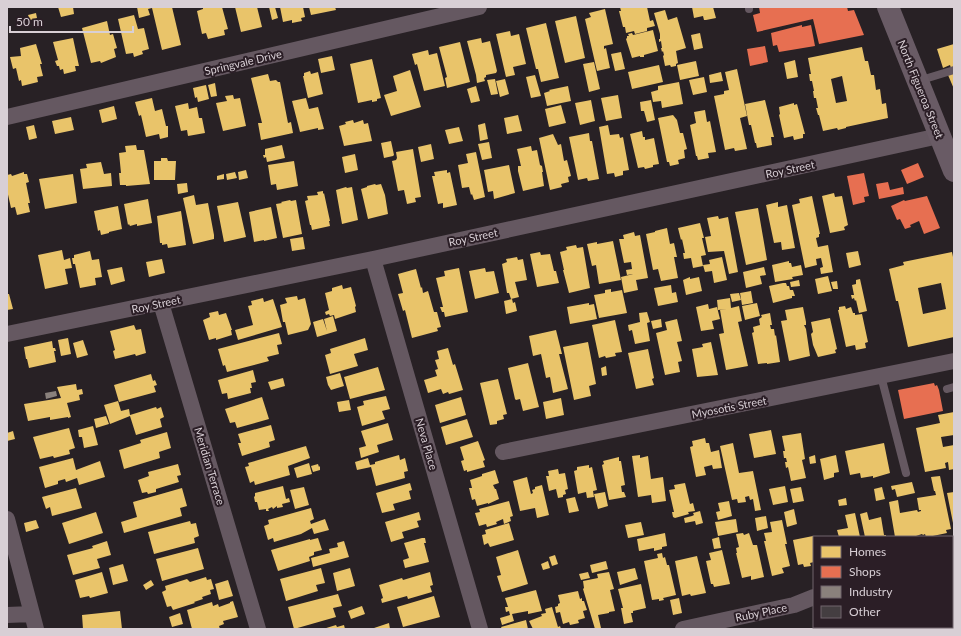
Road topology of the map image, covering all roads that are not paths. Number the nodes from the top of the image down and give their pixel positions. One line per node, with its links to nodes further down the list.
1 (479, 7): 5 (street, Springvale Drive)
2 (888, 7): 4 (main road, North Figueroa Street)
3 (954, 70): 4 (lane)
4 (917, 81): 6 (main road, North Figueroa Street)
5 (7, 117)
6 (949, 154): 7 (street, Roy Street)
7 (373, 258): 8 (street, Roy Street); 19 (street, Neva Place)
8 (161, 302): 9 (street, Roy Street); 18 (street, Meridian Terrace)
9 (7, 334)
10 (954, 361): 11 (street, Myosotis Street)
11 (881, 376): 12 (street, Myosotis Street); 13 (lane)
12 (503, 452)
13 (906, 473)
14 (7, 519): 17 (street)
15 (813, 597): 20 (street, Ruby Place)
16 (7, 615): 17 (street)
17 (34, 622)
18 (258, 629)
19 (480, 629)
20 (683, 629)

